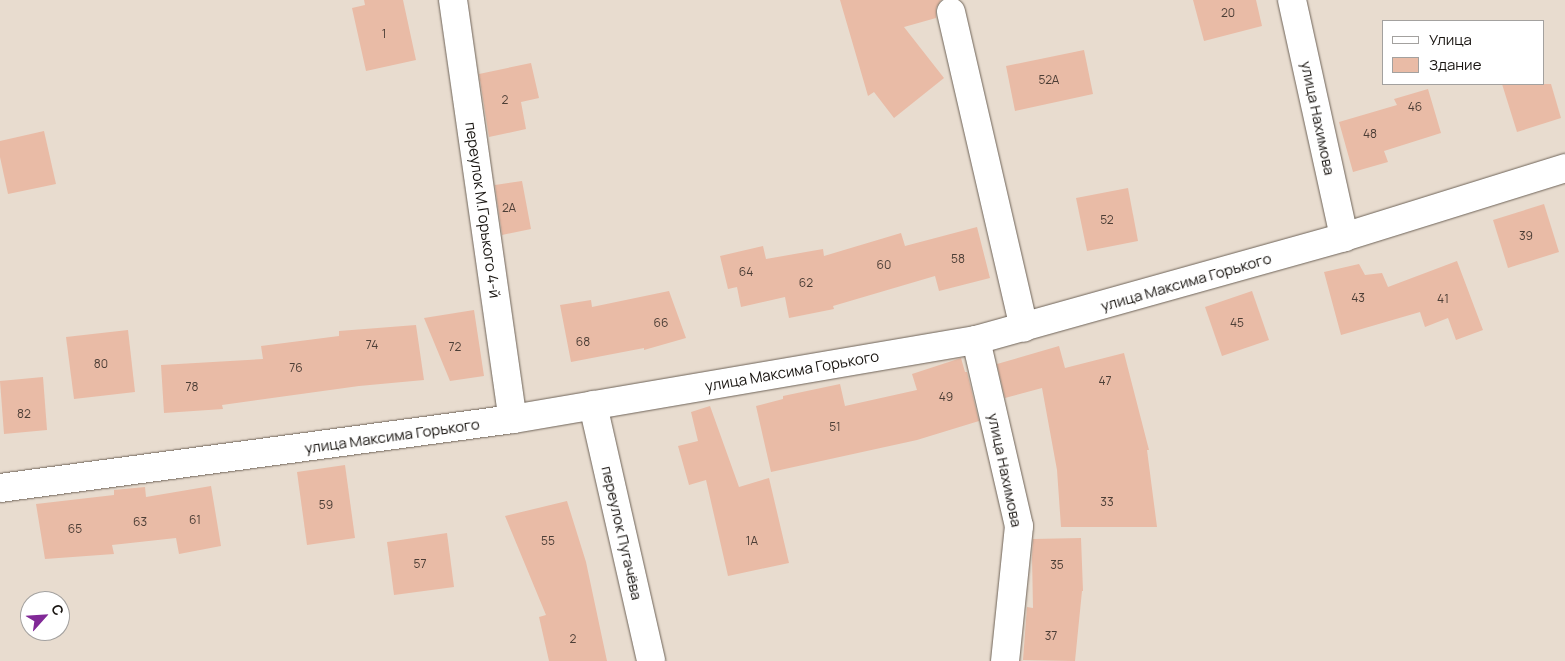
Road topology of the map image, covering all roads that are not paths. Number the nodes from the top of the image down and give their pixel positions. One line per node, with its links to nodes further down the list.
1 (453, 0): 9 (street, переулок М.Горького 4-й)
2 (1292, 0): 5 (street, улица Нахимова)
3 (951, 12): 6 (street)
4 (1565, 168): 5 (street, улица Максима Горького)
5 (1344, 237): 6 (street, улица Максима Горького)
6 (1024, 328): 7 (street, улица Максима Горького)
7 (976, 340): 8 (street, улица Максима Горького); 12 (street, улица Нахимова)
8 (593, 405): 9 (street, улица Максима Горького); 11 (street, переулок Пугачёва)
9 (513, 420): 10 (street, улица Максима Горького)
10 (0, 488)
11 (651, 661)
12 (1005, 661)

